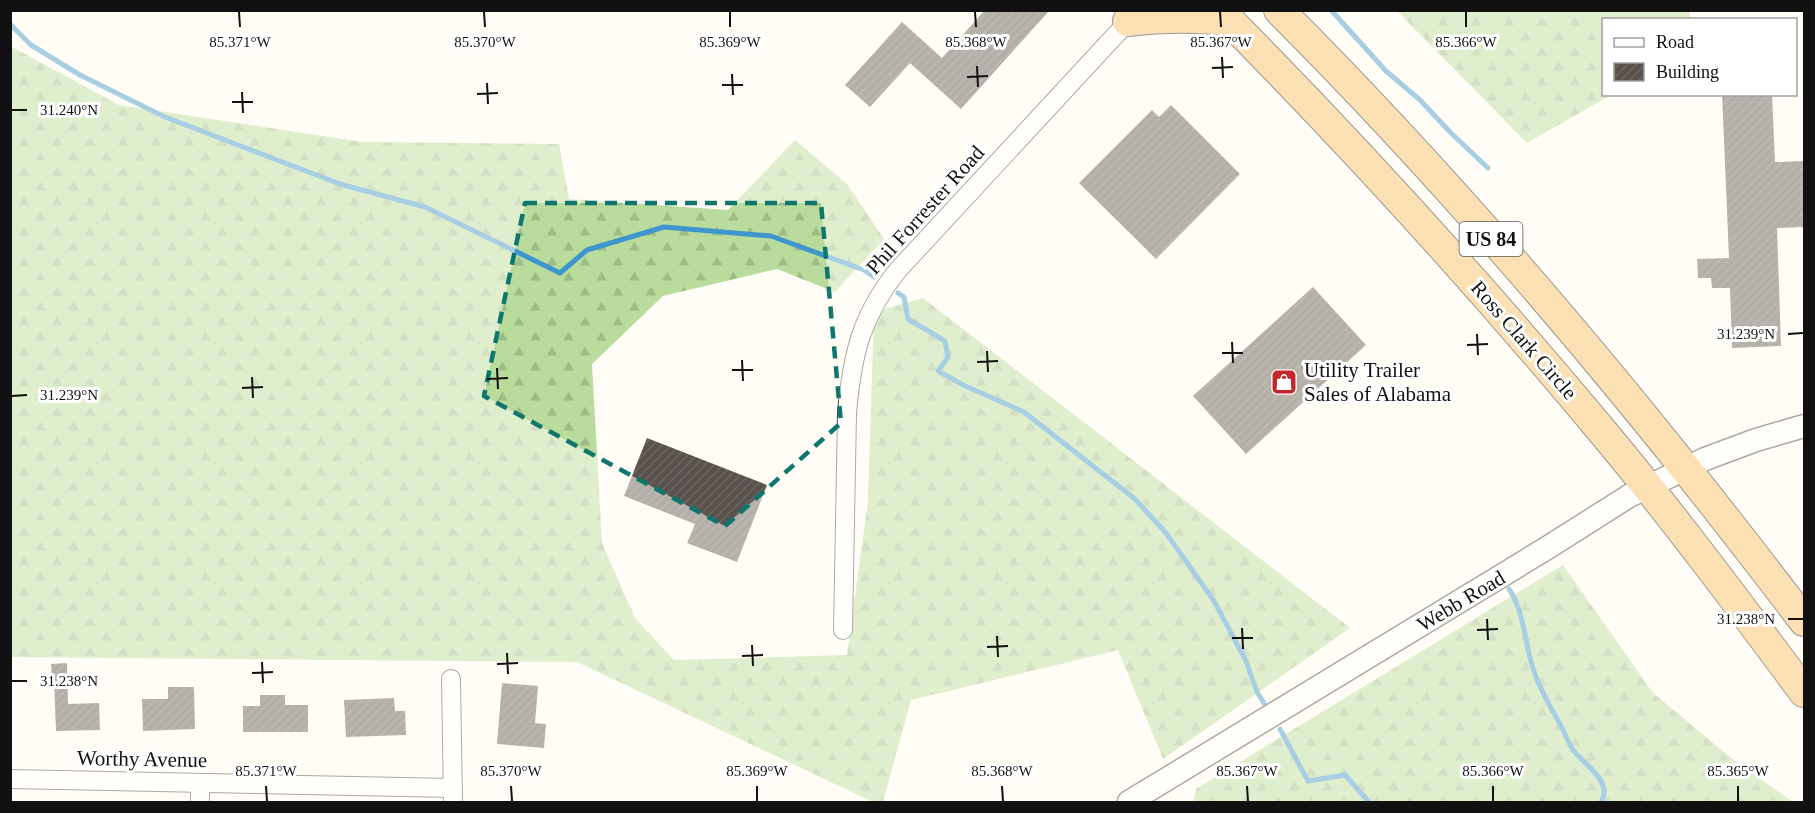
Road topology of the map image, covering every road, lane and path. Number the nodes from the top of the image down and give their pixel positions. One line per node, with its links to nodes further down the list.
1 (1279, 10): 4 (highway, Ross Clark Circle / US 84)
2 (1133, 16): 3 (highway); 10 (street, Phil Forrester Road)
3 (1225, 16): 5 (highway, Ross Clark Circle / US 84)
4 (1563, 320): 5 (highway); 7 (highway, Ross Clark Circle / US 84)
5 (1528, 344): 8 (highway, Ross Clark Circle / US 84)
6 (1804, 426): 7 (street, Webb Road)
7 (1687, 468): 8 (street, Webb Road); 9 (highway, Ross Clark Circle / US 84)
8 (1647, 487): 12 (highway, Ross Clark Circle / US 84); 17 (street, Webb Road)
9 (1804, 621)
10 (843, 630)
11 (451, 680): 15 (street)
12 (1804, 692)
13 (10, 779): 14 (street, Worthy Avenue)
14 (200, 783): 15 (street, Worthy Avenue); 16 (street)
15 (453, 795)
16 (200, 802)
17 (1130, 802)

